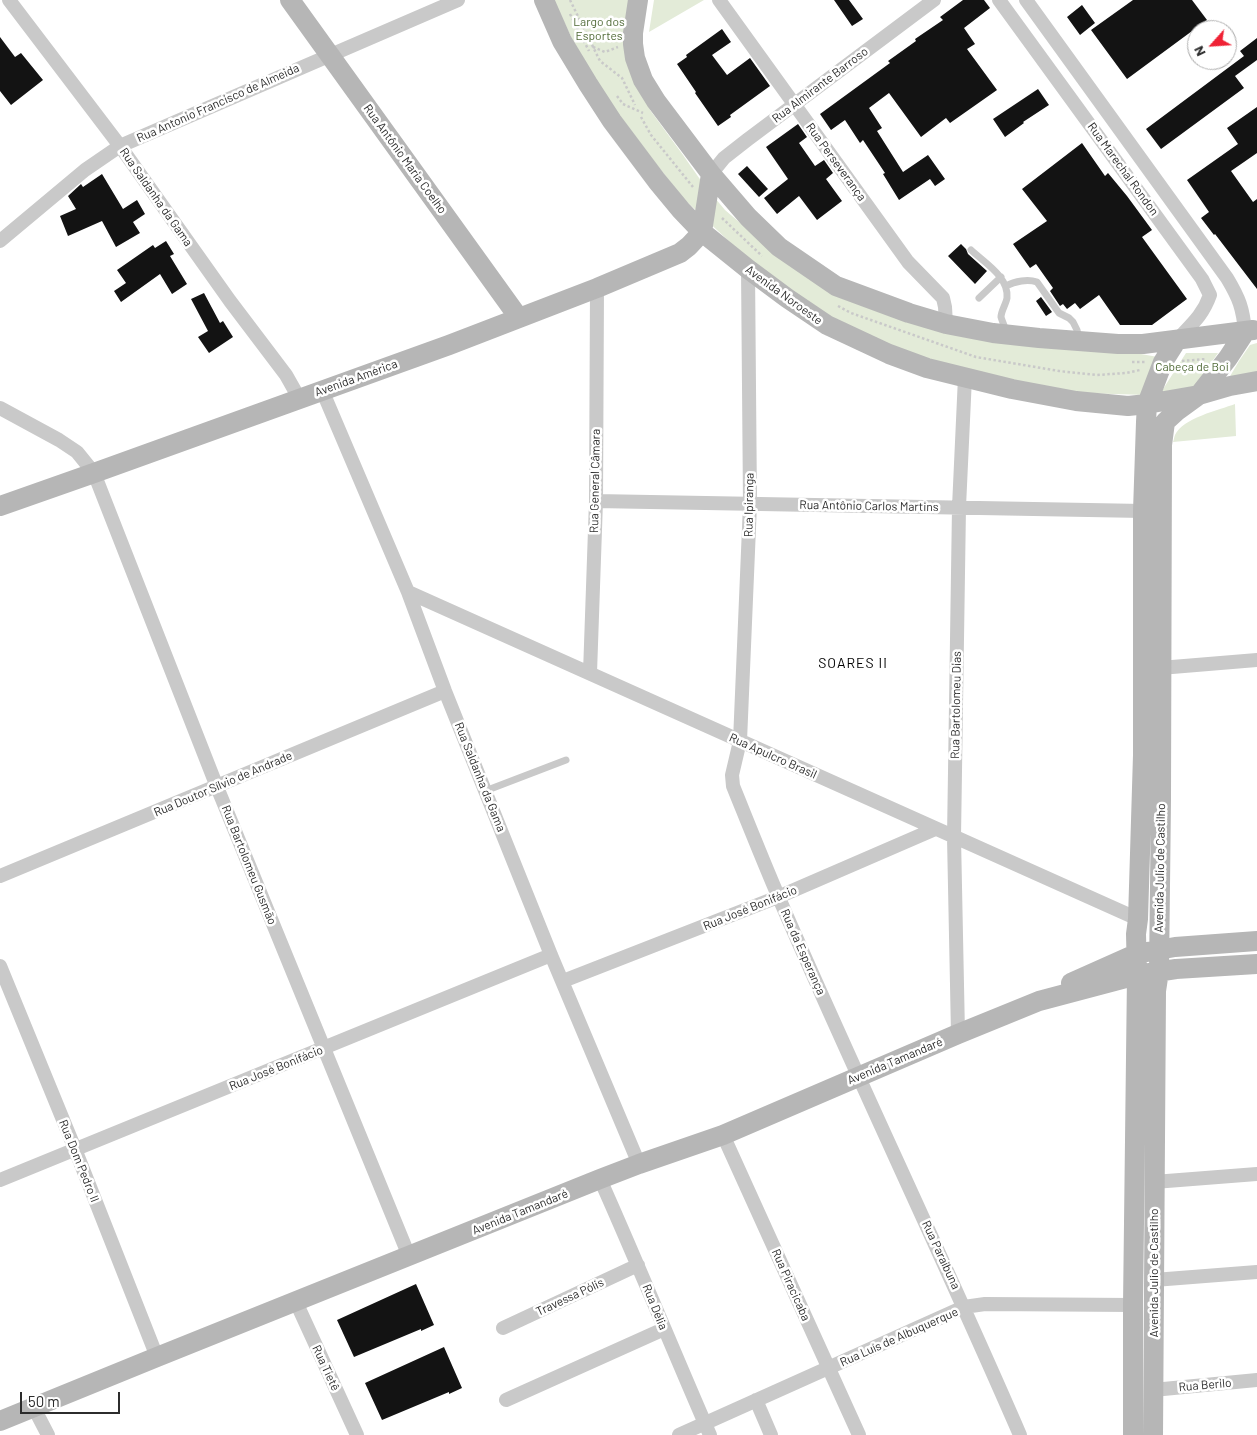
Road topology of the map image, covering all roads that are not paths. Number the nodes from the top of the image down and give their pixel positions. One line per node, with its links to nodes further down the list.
1 (9, 0): 12 (street, Rua Saldanha da Gama)
2 (290, 0): 10 (main road, Rua Antônio Maria Coelho)
3 (458, 0): 10 (street, Rua Antonio Francisco de Almeida)
4 (544, 0): 14 (main road, Avenida Noroeste)
5 (638, 0): 13 (main road)
6 (719, 0): 11 (street, Rua Perseverança)
7 (934, 0): 11 (street, Rua Almirante Barroso)
8 (999, 0): 26 (street, Rua Marechal Rondon)
9 (1026, 0): 24 (street, Rua Marechal Rondon)
10 (330, 54): 12 (street, Rua Antonio Francisco de Almeida); 22 (main road, Rua Antônio Maria Coelho)
11 (794, 104): 13 (street, Rua Almirante Barroso); 23 (street, Rua Perseverança)
12 (120, 146): 15 (street, Rua Antonio Francisco de Almeida); 32 (street, Rua Saldanha da Gama)
13 (712, 174): 14 (main road); 23 (main road)
14 (702, 232): 17 (main road, Avenida Noroeste); 20 (main road, Avenida América)
15 (0, 241)
16 (971, 250): 18 (lane)
17 (748, 269): 28 (main road, Avenida Noroeste); 37 (street, Rua Ipiranga)
18 (1001, 277): 19 (lane); 21 (lane)
19 (1006, 286): 25 (lane); 27 (lane)
20 (597, 288): 22 (main road, Avenida América); 36 (street, Rua General Câmara)
21 (979, 298)
22 (519, 318): 30 (main road, Avenida América)
23 (946, 324): 25 (main road)
24 (1251, 331): 26 (main road); 31 (main road, Avenida Julio de Castilho)
25 (1007, 334): 27 (main road)
26 (1177, 340): 27 (main road); 33 (main road, Avenida Julio de Castilho)
27 (1078, 342)
28 (965, 377): 33 (main road, Avenida Noroeste); 39 (street, Rua Bartolomeu Dias)
29 (1257, 381): 31 (main road)
30 (322, 390): 32 (main road, Avenida América); 41 (street, Rua Saldanha da Gama)
31 (1199, 395): 33 (main road, Avenida Noroeste); 43 (main road, Avenida Julio de Castilho)
32 (299, 398): 35 (main road, Avenida América)
33 (1147, 404): 40 (main road, Avenida Julio de Castilho)
34 (0, 408): 35 (street, Rua Bartolomeu Gusmão)
35 (94, 473): 38 (main road, Avenida América); 48 (street, Rua Bartolomeu Gusmão)
36 (596, 501): 37 (street, Rua Antônio Carlos Martins); 44 (street, Rua General Câmara)
37 (750, 504): 39 (street, Rua Antônio Carlos Martins); 46 (street, Rua Ipiranga)
38 (0, 506)
39 (959, 507): 40 (street, Rua Antônio Carlos Martins); 51 (street, Rua Bartolomeu Dias)
40 (1143, 510): 54 (main road, Avenida Julio de Castilho)
41 (408, 592): 44 (street, Rua Apulcro Brasil); 45 (street, Rua Saldanha da Gama)
42 (1257, 660): 43 (street)
43 (1160, 668): 56 (main road, Avenida Julio de Castilho)
44 (590, 673): 46 (street, Rua Apulcro Brasil)
45 (445, 691): 48 (street, Rua Doutor Sílvio de Andrade); 49 (street, Rua Saldanha da Gama)
46 (740, 741): 50 (street, Rua Apulcro Brasil); 53 (street, Rua da Esperança)
47 (566, 760): 49 (lane)
48 (217, 787): 52 (street, Rua Doutor Sílvio de Andrade); 68 (street, Rua Bartolomeu Gusmão)
49 (485, 791): 58 (street, Rua Saldanha da Gama)
50 (935, 829): 51 (street, Rua Apulcro Brasil); 53 (street, Rua José Bonifácio)
51 (954, 837): 54 (street, Rua Apulcro Brasil); 67 (street, Rua Bartolomeu Dias)
52 (0, 876)
53 (778, 897): 65 (street, Rua José Bonifácio); 69 (street, Rua da Esperança)
54 (1138, 919): 57 (main road, Avenida Julio de Castilho)
55 (1257, 942): 56 (main road, Avenida Tamandaré)
56 (1158, 950): 57 (main road, Avenida Tamandaré); 63 (main road, Avenida Julio de Castilho)
57 (1136, 954): 64 (main road, Avenida Julio de Castilho); 66 (main road, Avenida Tamandaré)
58 (552, 955): 65 (street, Rua Saldanha da Gama); 68 (street, Rua José Bonifácio)
59 (1257, 957): 62 (main road)
60 (1257, 964): 62 (main road)
61 (0, 966): 71 (street, Rua Dom Pedro II)
62 (1189, 968): 63 (main road, Avenida Tamandaré)
63 (1158, 971): 64 (main road, Avenida Tamandaré); 76 (main road, Avenida Julio de Castilho)
64 (1137, 975): 66 (main road, Avenida Tamandaré); 82 (main road, Avenida Julio de Castilho)
65 (563, 981): 72 (street, Rua Saldanha da Gama)
66 (1039, 1001): 67 (main road, Avenida Tamandaré)
67 (958, 1034): 69 (main road, Avenida Tamandaré)
68 (324, 1048): 71 (street, Rua José Bonifácio); 77 (street, Rua Bartolomeu Gusmão)
69 (859, 1077): 70 (main road, Avenida Tamandaré); 83 (street, Rua Paraíbuna)
70 (723, 1135): 72 (main road, Avenida Tamandaré); 87 (street, Rua Piracicaba)
71 (75, 1150): 74 (street, Rua José Bonifácio); 86 (street, Rua Dom Pedro II)
72 (640, 1164): 75 (main road, Avenida Tamandaré)
73 (1257, 1174): 76 (street)
74 (0, 1180)
75 (600, 1180): 77 (main road, Avenida Tamandaré); 78 (street, Rua Délia)
76 (1154, 1182): 80 (main road, Avenida Julio de Castilho)
77 (409, 1256): 81 (main road, Avenida Tamandaré)
78 (638, 1265): 84 (street, Travessa Pólis); 85 (street, Rua Délia)
79 (1257, 1272): 80 (street)
80 (1154, 1280): 89 (main road, Avenida Julio de Castilho)
81 (296, 1302): 86 (main road, Avenida Tamandaré); 96 (street, Rua Tietê)
82 (1133, 1304): 83 (street, Rua Luís de Albuquerque); 101 (main road, Avenida Julio de Castilho)
83 (964, 1307): 87 (street, Rua Luís de Albuquerque); 100 (street, Rua Paraíbuna)
84 (503, 1328)
85 (664, 1329): 90 (street); 94 (street, Rua Délia)
86 (157, 1357): 92 (main road, Avenida Tamandaré)
87 (829, 1369): 91 (street, Rua Luís de Albuquerque); 99 (street, Rua Piracicaba)
88 (1257, 1380): 89 (street, Rua Berilo)
89 (1153, 1390): 102 (main road, Avenida Julio de Castilho)
90 (506, 1400)
91 (756, 1400): 94 (street, Rua Luís de Albuquerque); 98 (street)
92 (34, 1408): 93 (main road, Avenida Tamandaré); 95 (street)
93 (0, 1421)
94 (708, 1429): 97 (street, Rua Luís de Albuquerque)
95 (48, 1435)
96 (357, 1435)
97 (679, 1435)
98 (771, 1435)
99 (859, 1435)
100 (1020, 1435)
101 (1133, 1435)
102 (1153, 1435)

